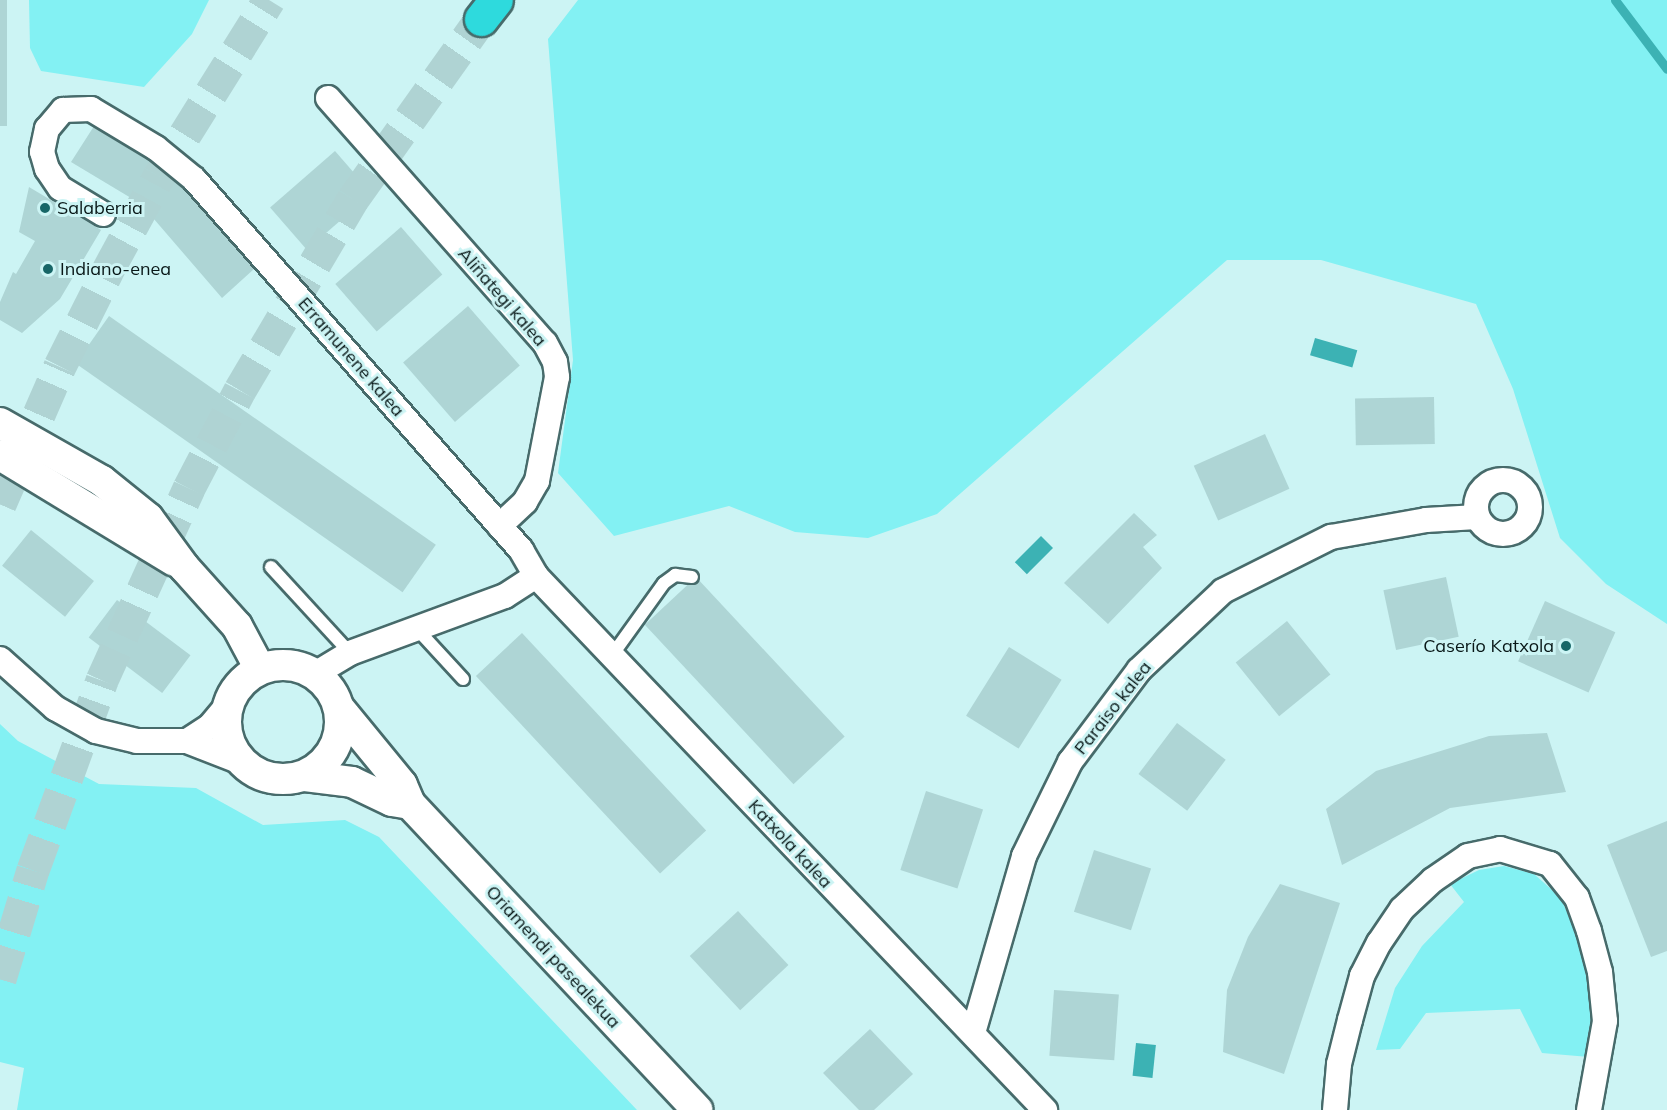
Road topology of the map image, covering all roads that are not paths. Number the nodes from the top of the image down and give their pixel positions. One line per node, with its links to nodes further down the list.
1 (328, 98): 6 (street, Aliñategi kalea)
2 (103, 214): 6 (street, Erramunene kalea)
3 (0, 423): 7 (street)
4 (0, 454): 7 (street)
5 (1477, 517): 24 (street, Paraiso kalea)
6 (499, 526): 9 (street, Erramunene kalea)
7 (184, 567): 15 (street)
8 (272, 567): 12 (lane)
9 (536, 576): 11 (street); 13 (street, Katxola kalea)
10 (692, 577): 13 (lane)
11 (417, 628): 12 (street); 17 (lane)
12 (350, 653): 16 (street)
13 (613, 654): 24 (street, Katxola kalea)
14 (0, 659): 20 (street)
15 (260, 669): 16 (street); 18 (street)
16 (315, 674): 19 (street)
17 (463, 679)
18 (229, 703): 20 (street); 21 (street)
19 (339, 708): 22 (street); 23 (street, Oriamendi pasealekua)
20 (187, 741): 21 (street)
21 (241, 762): 22 (street)
22 (305, 776): 23 (street)
23 (410, 804): 25 (street, Oriamendi pasealekua)
24 (972, 1033): 26 (street, Katxola kalea)
25 (697, 1110)
26 (1045, 1110)
27 (1333, 1110): 28 (street)
28 (1589, 1110)

